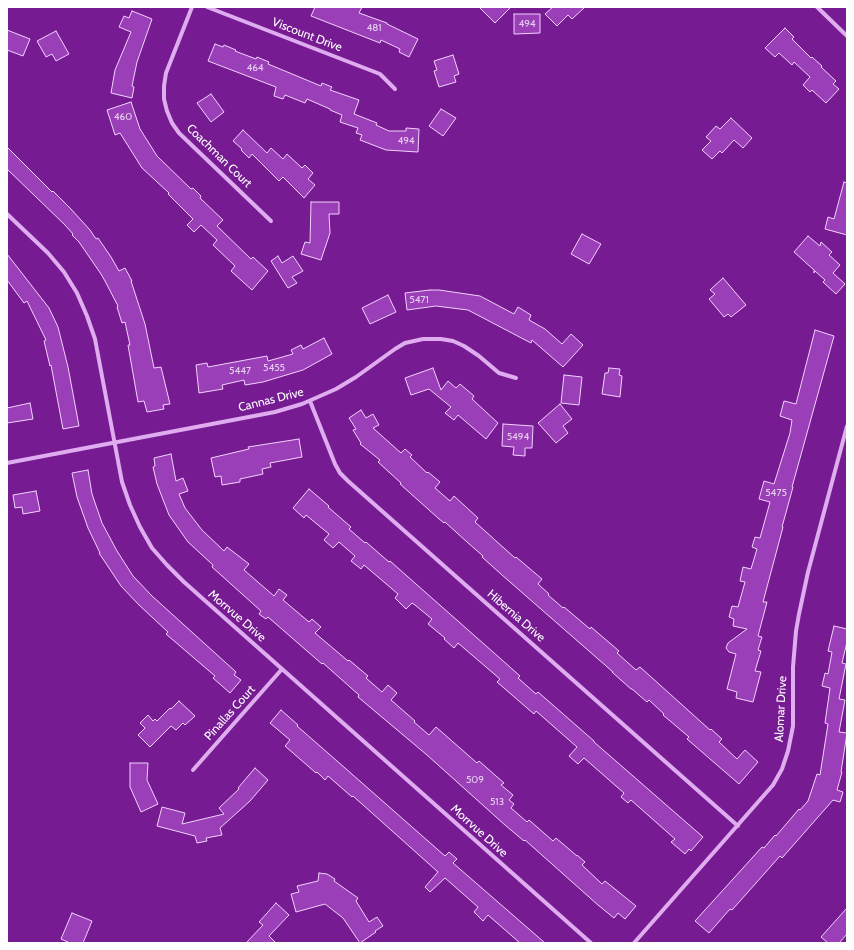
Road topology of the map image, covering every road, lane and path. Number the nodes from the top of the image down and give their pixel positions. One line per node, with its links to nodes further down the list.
1 (192, 7): 7 (street, Coachman Court)
2 (208, 7): 5 (street, Viscount Drive)
3 (817, 7): 4 (street)
4 (847, 36)
5 (395, 89)
6 (7, 214): 11 (street, Morrvue Drive)
7 (271, 222)
8 (516, 378): 9 (street, Cannas Drive)
9 (310, 401): 11 (street, Cannas Drive); 15 (street, Hibernia Drive)
10 (847, 426): 15 (street, Alomar Drive)
11 (114, 442): 12 (street, Cannas Drive); 13 (street, Morrvue Drive)
12 (7, 463)
13 (282, 669): 14 (street, Pinallas Court); 16 (street, Morrvue Drive)
14 (193, 770)
15 (738, 826): 17 (street, Alomar Drive)
16 (591, 943)
17 (634, 943)

